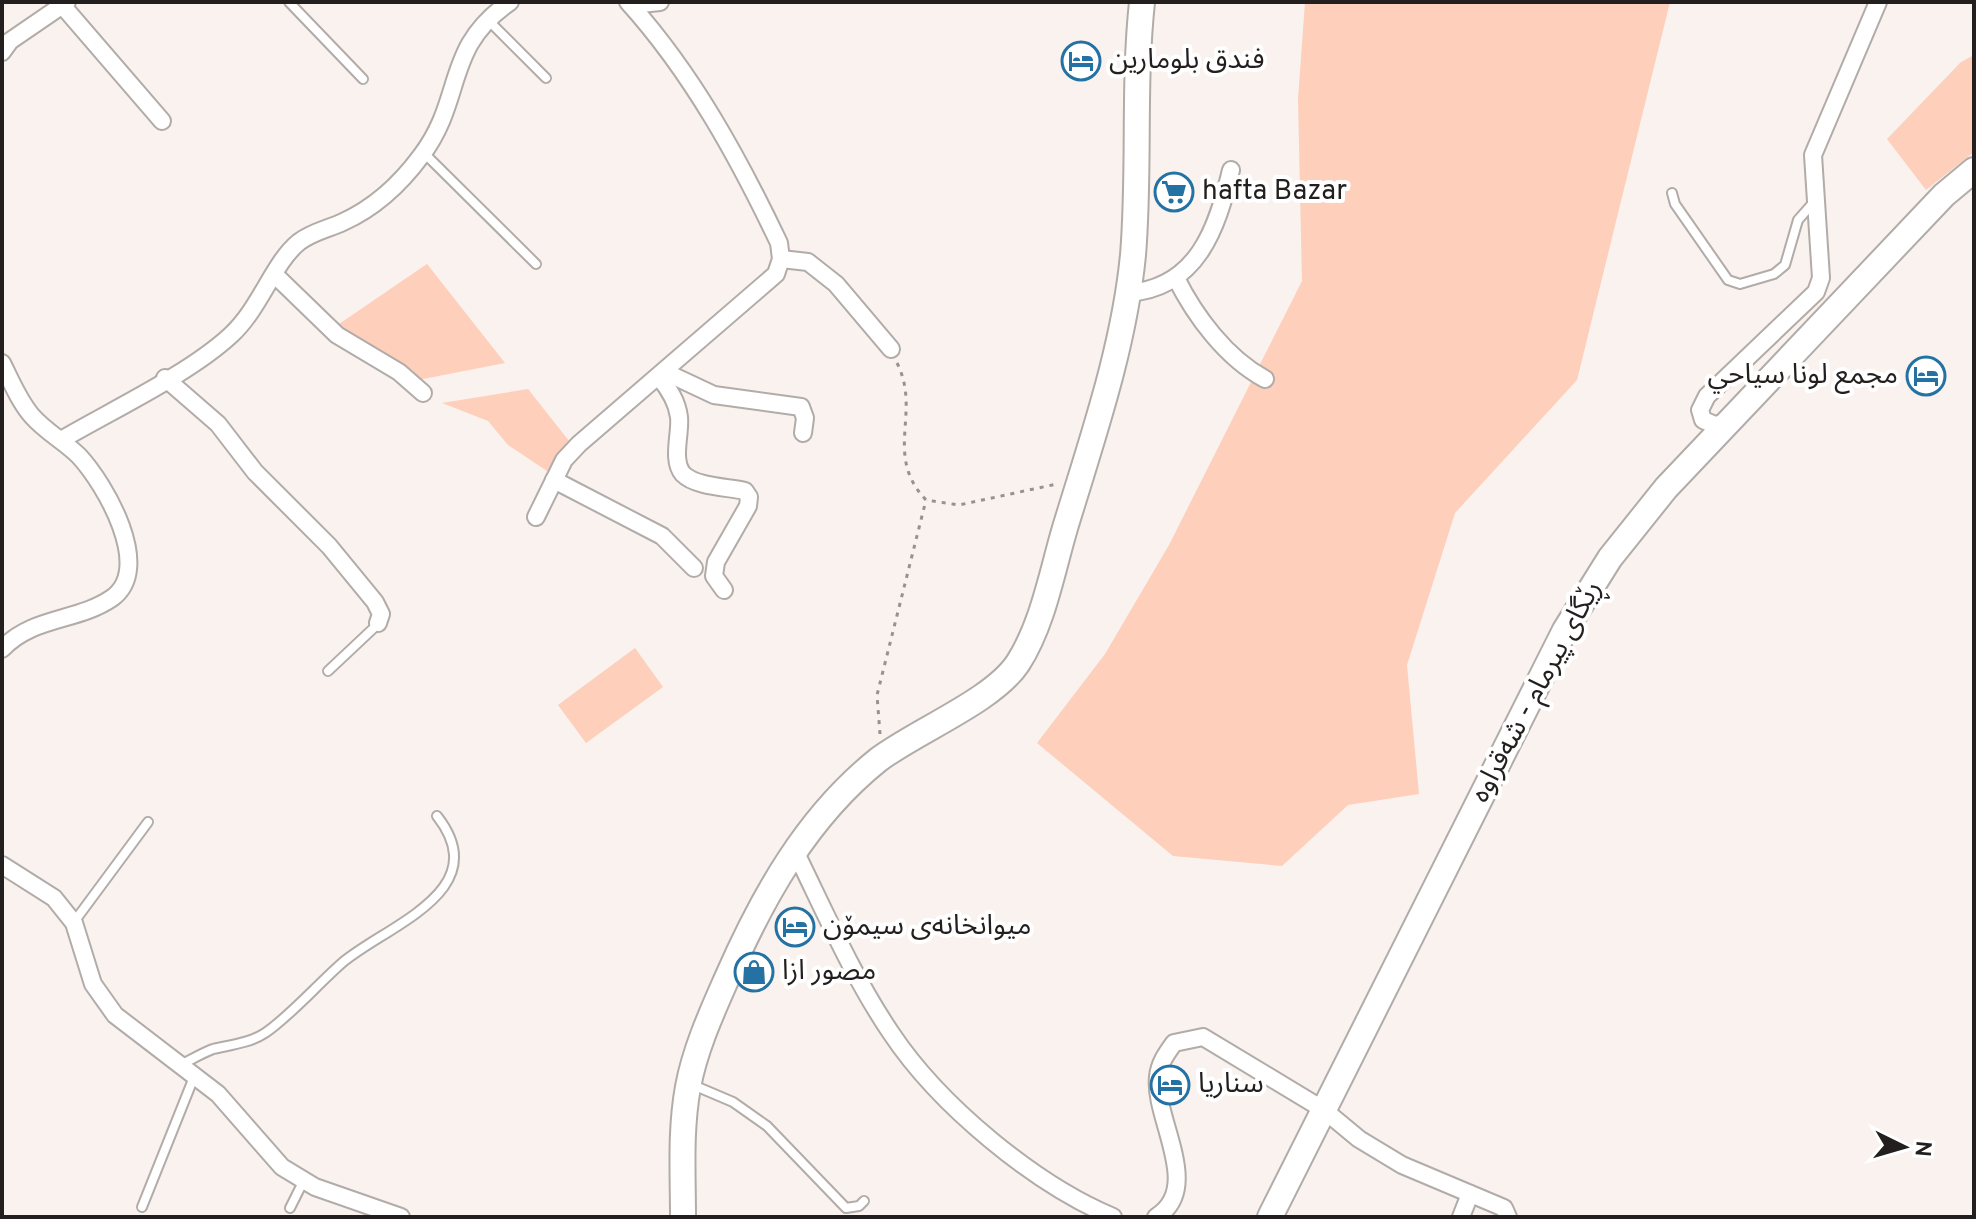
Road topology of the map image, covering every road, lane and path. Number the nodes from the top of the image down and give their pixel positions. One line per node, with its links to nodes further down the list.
1 (289, 2): 11 (lane)
2 (510, 2): 8 (street)
3 (660, 2): 5 (street)
4 (1878, 2): 17 (street)
5 (629, 3): 18 (street)
6 (1137, 3): 22 (street)
7 (65, 4): 9 (street); 12 (street)
8 (487, 19): 10 (lane); 13 (street)
9 (2, 52)
10 (546, 78)
11 (363, 79)
12 (162, 121)
13 (424, 153): 19 (lane); 20 (street)
14 (1231, 170): 21 (street)
15 (1974, 170): 29 (street, ڕێگای پیرمام - شەقراوە)
16 (1672, 193): 17 (lane)
17 (1817, 200): 29 (street)
18 (781, 259): 23 (street); 25 (street)
19 (536, 264)
20 (275, 275): 26 (street); 28 (street)
21 (1176, 278): 22 (street); 27 (street)
22 (1128, 293): 32 (street)
23 (891, 349): 34 (path)
24 (2, 363): 31 (street)
25 (662, 375): 30 (street); 33 (street); 37 (street)
26 (165, 378): 31 (street); 38 (street)
27 (1265, 379)
28 (423, 393)
29 (1729, 422): 50 (street, ڕێگای پیرمام - شەقراوە)
30 (803, 433)
31 (61, 440): 39 (street)
32 (1080, 478): 34 (path); 41 (street)
33 (554, 480): 35 (street); 36 (street)
34 (926, 500): 41 (path)
35 (536, 517)
36 (694, 568)
37 (724, 590)
38 (378, 623): 40 (lane)
39 (2, 649)
40 (328, 671)
41 (891, 750): 44 (street)
42 (437, 816): 47 (lane)
43 (148, 822): 46 (lane)
44 (795, 851): 49 (street); 58 (street)
45 (2, 865): 46 (street)
46 (74, 923): 47 (street)
47 (179, 1065): 48 (street)
48 (195, 1076): 51 (street); 54 (lane)
49 (689, 1083): 53 (lane); 57 (street)
50 (1324, 1110): 52 (street); 59 (street); 60 (street, ڕێگای پیرمام - شەقراوە)
51 (303, 1182): 55 (lane); 56 (street)
52 (1470, 1194): 61 (street); 62 (street)
53 (864, 1201)
54 (142, 1207)
55 (290, 1208)
56 (401, 1217)
57 (683, 1217)
58 (1113, 1217)
59 (1156, 1217)
60 (1270, 1217)
61 (1461, 1217)
62 (1508, 1217)

